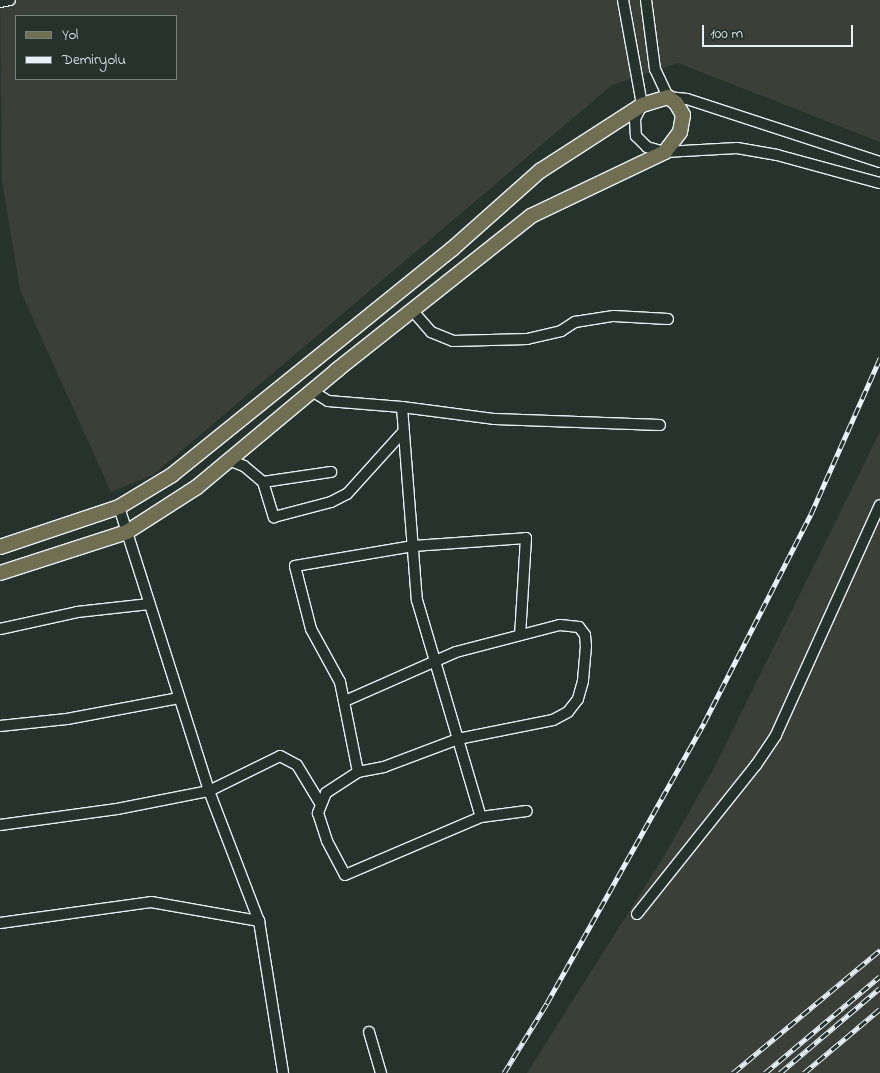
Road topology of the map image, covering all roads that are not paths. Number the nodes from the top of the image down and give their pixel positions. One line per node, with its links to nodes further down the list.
1 (10, 0): 4 (street)
2 (623, 0): 6 (street)
3 (646, 0): 5 (street)
4 (0, 2)
5 (668, 97): 6 (main road); 7 (main road); 8 (street)
6 (642, 105): 7 (street); 20 (main road)
7 (665, 152): 9 (street); 10 (main road)
8 (880, 162)
9 (880, 183)
10 (412, 310): 11 (street); 12 (main road)
11 (668, 319)
12 (312, 391): 13 (street); 16 (main road)
13 (402, 407): 14 (street); 15 (street)
14 (660, 425)
15 (403, 432): 18 (street); 22 (street)
16 (229, 460): 18 (street); 21 (main road)
17 (331, 472): 18 (street)
18 (264, 482)
19 (880, 505): 39 (street)
20 (119, 507): 21 (street); 23 (main road)
21 (127, 532): 24 (main road); 25 (street)
22 (413, 546): 27 (street); 28 (street); 30 (street)
23 (0, 547)
24 (0, 572)
25 (150, 604): 26 (street); 29 (street)
26 (0, 629)
27 (520, 635): 28 (street); 32 (street)
28 (434, 665): 30 (street); 32 (street)
29 (179, 698): 31 (street); 34 (street)
30 (346, 701): 33 (street)
31 (0, 726)
32 (458, 739): 33 (street); 37 (street)
33 (358, 772): 35 (street)
34 (209, 791): 35 (street); 38 (street); 40 (street)
35 (320, 803): 37 (street)
36 (527, 811): 37 (street)
37 (481, 817)
38 (0, 825)
39 (637, 914)
40 (259, 921): 41 (street); 43 (street)
41 (0, 922)
42 (369, 1032): 44 (street)
43 (283, 1073)
44 (381, 1073)

